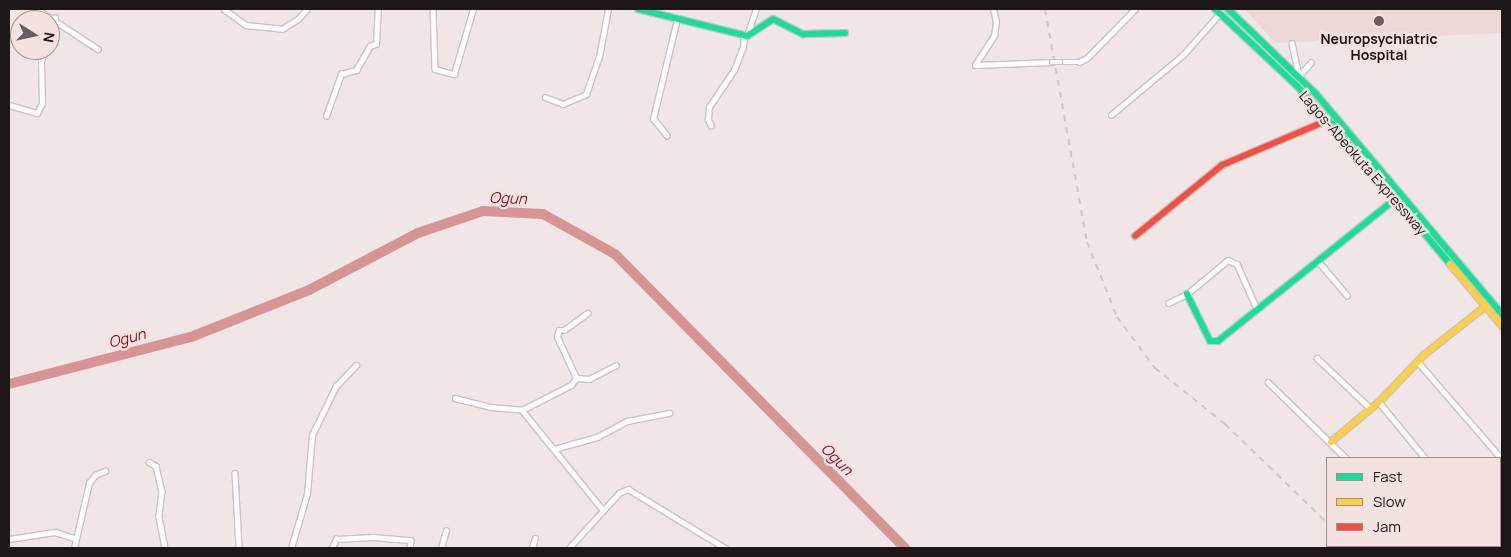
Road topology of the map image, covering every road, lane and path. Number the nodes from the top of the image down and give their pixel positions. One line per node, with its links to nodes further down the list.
1 (224, 9): 2 (street)
2 (307, 9)
3 (378, 9): 25 (street)
4 (433, 9): 5 (street)
5 (473, 9)
6 (608, 9): 22 (street)
7 (638, 9): 13 (main road)
8 (756, 9): 16 (street)
9 (993, 9): 10 (street, bridge)
10 (1135, 9)
11 (1228, 9): 21 (main road, Lagos-Abeokuta Expressway)
12 (1218, 11): 24 (street); 26 (main road, Lagos-Abeokuta Expressway)
13 (677, 19): 16 (main road); 28 (street)
14 (60, 22): 18 (street)
15 (845, 33): 16 (main road)
16 (745, 36): 27 (street)
17 (1292, 43): 21 (street)
18 (98, 49)
19 (42, 60): 23 (street)
20 (1311, 62): 21 (street)
21 (1299, 76): 38 (main road, Lagos-Abeokuta Expressway)
22 (545, 97)
23 (9, 105)
24 (1111, 115)
25 (326, 116)
26 (1328, 120): 29 (main road, Lagos-Abeokuta Expressway); 30 (main road)
27 (711, 126)
28 (667, 136)
29 (1395, 199): 31 (main road); 35 (main road, Lagos-Abeokuta Expressway)
30 (1135, 236)
31 (1318, 261): 33 (street); 36 (main road)
32 (1187, 294): 34 (street); 36 (street); 36 (main road)
33 (1347, 295)
34 (1168, 303)
35 (1486, 306): 39 (main road, Lagos-Abeokuta Expressway); 41 (main road)
36 (1257, 309)
37 (587, 313): 44 (street)
38 (1502, 314)
39 (1502, 326)
40 (1317, 358): 48 (street)
41 (1418, 362): 47 (main road); 55 (street)
42 (356, 365): 67 (street)
43 (616, 365): 44 (street)
44 (576, 378): 49 (street)
45 (1268, 382): 51 (street)
46 (455, 398): 49 (street)
47 (1379, 402): 48 (main road); 54 (street)
48 (1370, 408): 51 (main road)
49 (522, 410): 52 (street)
50 (669, 413): 52 (street)
51 (1331, 442): 53 (street)
52 (554, 449): 59 (street)
53 (1345, 457)
54 (1424, 457)
55 (1500, 457)
56 (149, 462): 65 (street)
57 (105, 471): 61 (street)
58 (235, 473): 66 (street)
59 (603, 510): 72 (street); 73 (street)
60 (446, 531): 70 (street)
61 (75, 538): 63 (street); 64 (street)
62 (535, 538): 71 (street)
63 (9, 539)
64 (74, 548)
65 (166, 548)
66 (240, 548)
67 (291, 548)
68 (332, 548): 69 (street)
69 (410, 548)
70 (441, 548)
71 (532, 548)
72 (569, 548)
73 (725, 548)

